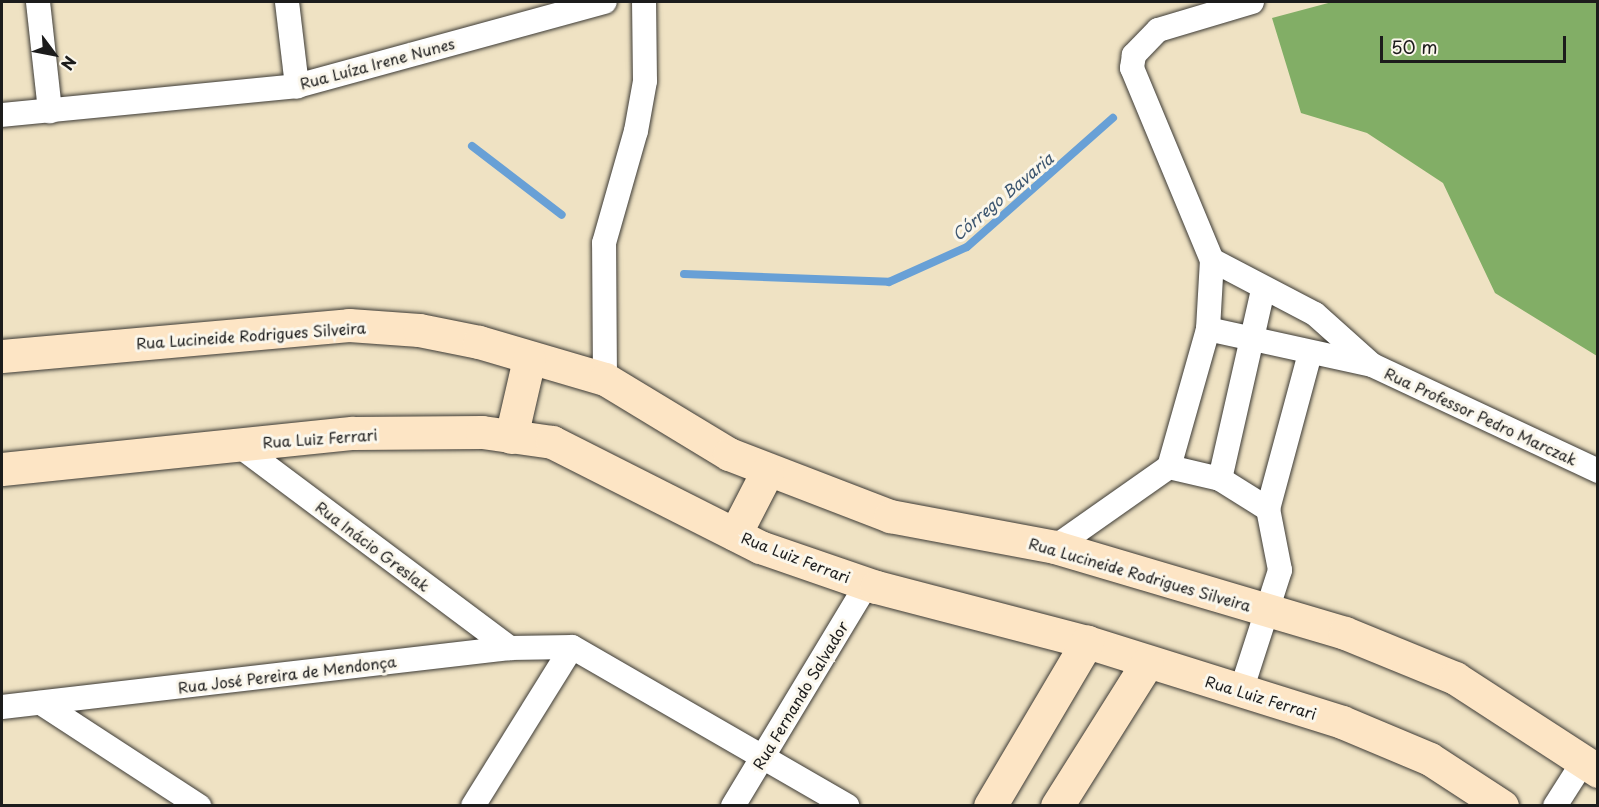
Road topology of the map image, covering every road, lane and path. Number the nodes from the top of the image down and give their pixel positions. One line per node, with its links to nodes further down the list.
1 (38, 2): 8 (street)
2 (287, 2): 7 (street)
3 (605, 2): 6 (street, Rua Luíza Irene Nunes)
4 (644, 2): 18 (street)
5 (1252, 2): 10 (street)
6 (526, 11): 7 (street, Rua Luíza Irene Nunes)
7 (297, 86): 8 (street, Rua Luíza Irene Nunes)
8 (50, 111): 9 (street, Rua Luíza Irene Nunes)
9 (2, 115)
10 (1212, 260): 11 (street, Rua Professor Pedro Marczak); 12 (street)
11 (1263, 290): 13 (street); 17 (street, Rua Professor Pedro Marczak)
12 (1208, 329): 13 (street); 21 (street)
13 (1250, 339): 14 (street); 25 (street)
14 (1310, 353): 17 (street); 26 (street)
15 (2, 356): 16 (street, Rua Lucineide Rodrigues Silveira)
16 (529, 359): 18 (street, Rua Lucineide Rodrigues Silveira); 19 (street)
17 (1372, 365): 23 (street, Rua Professor Pedro Marczak)
18 (605, 379): 24 (street, Rua Lucineide Rodrigues Silveira)
19 (511, 437): 20 (street, Rua Luiz Ferrari); 27 (street, Rua Luiz Ferrari)
20 (237, 444): 22 (street, Rua Luiz Ferrari); 33 (street, Rua Inácio Greslak)
21 (1169, 467): 25 (street); 28 (street)
22 (2, 469)
23 (1598, 471)
24 (767, 472): 27 (street); 28 (street, Rua Lucineide Rodrigues Silveira)
25 (1220, 479): 26 (street)
26 (1268, 509): 30 (street)
27 (735, 534): 29 (street, Rua Luiz Ferrari)
28 (1055, 547): 30 (street, Rua Lucineide Rodrigues Silveira)
29 (867, 584): 31 (street, Rua Luiz Ferrari); 38 (street, Rua Fernando Salvador)
30 (1266, 609): 35 (street); 39 (street, Rua Lucineide Rodrigues Silveira)
31 (1087, 642): 34 (street, Rua Luiz Ferrari); 44 (street)
32 (572, 647): 33 (street, Rua José Pereira de Mendonça); 38 (street); 41 (street)
33 (510, 648): 36 (street, Rua José Pereira de Mendonça)
34 (1147, 663): 35 (street, Rua Luiz Ferrari); 45 (street)
35 (1241, 691): 46 (street, Rua Luiz Ferrari)
36 (41, 703): 37 (street, Rua José Pereira de Mendonça); 40 (street)
37 (2, 707)
38 (762, 758): 42 (street, Rua Fernando Salvador); 43 (street)
39 (1590, 767): 47 (street)
40 (199, 806)
41 (472, 806)
42 (732, 806)
43 (847, 806)
44 (990, 806)
45 (1057, 806)
46 (1502, 806)
47 (1555, 806)

